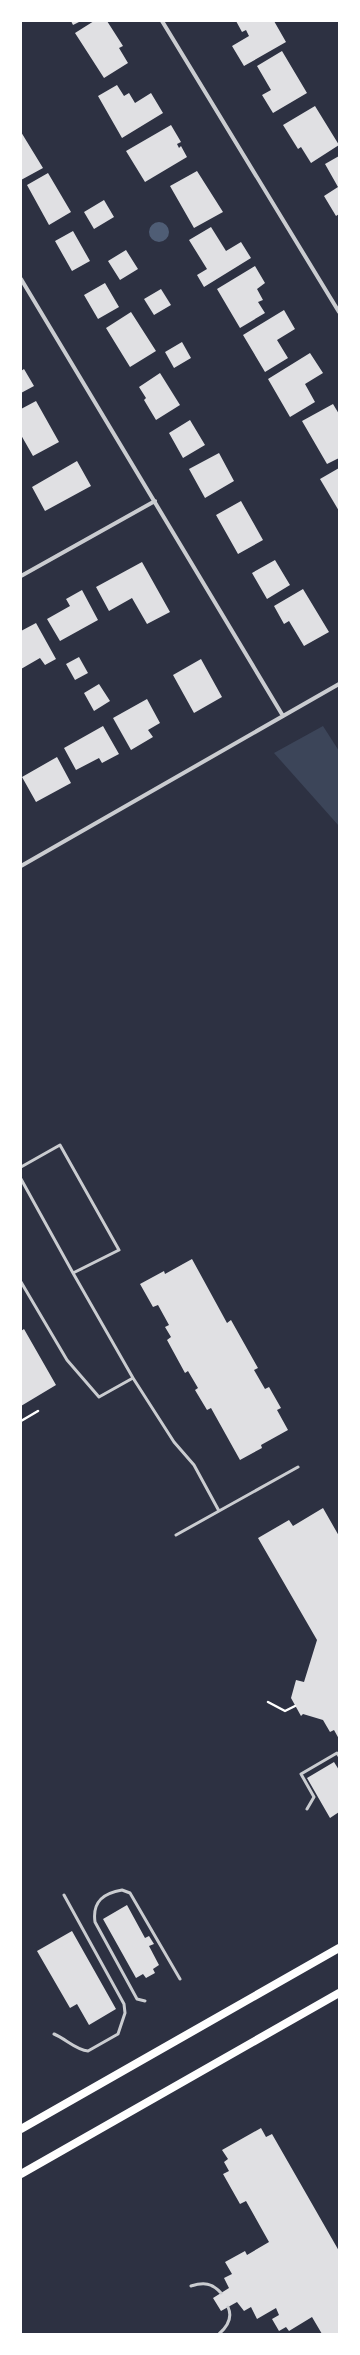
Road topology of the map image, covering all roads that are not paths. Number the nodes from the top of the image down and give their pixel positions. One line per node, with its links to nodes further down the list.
1 (162, 21): 3 (street)
2 (21, 279): 4 (street)
3 (339, 312)
4 (155, 501): 5 (street); 7 (street)
5 (21, 576)
6 (339, 684): 7 (street)
7 (283, 716): 8 (street)
8 (21, 866)
9 (21, 1167): 11 (lane)
10 (21, 1179): 11 (lane)
11 (73, 1273): 13 (lane)
12 (21, 1282): 13 (lane)
13 (133, 1378): 15 (lane)
14 (298, 1467): 15 (lane)
15 (219, 1511): 16 (lane)
16 (176, 1535)
17 (339, 1756): 18 (lane)
18 (307, 1809)
19 (64, 1895): 24 (lane)
20 (339, 1948): 25 (main road)
21 (180, 1979): 23 (lane)
22 (339, 1993): 26 (main road)
23 (145, 2001)
24 (54, 2034)
25 (21, 2129)
26 (21, 2174)
27 (191, 2286): 28 (lane)
28 (221, 2293)
29 (228, 2307): 30 (lane)
30 (219, 2334)

